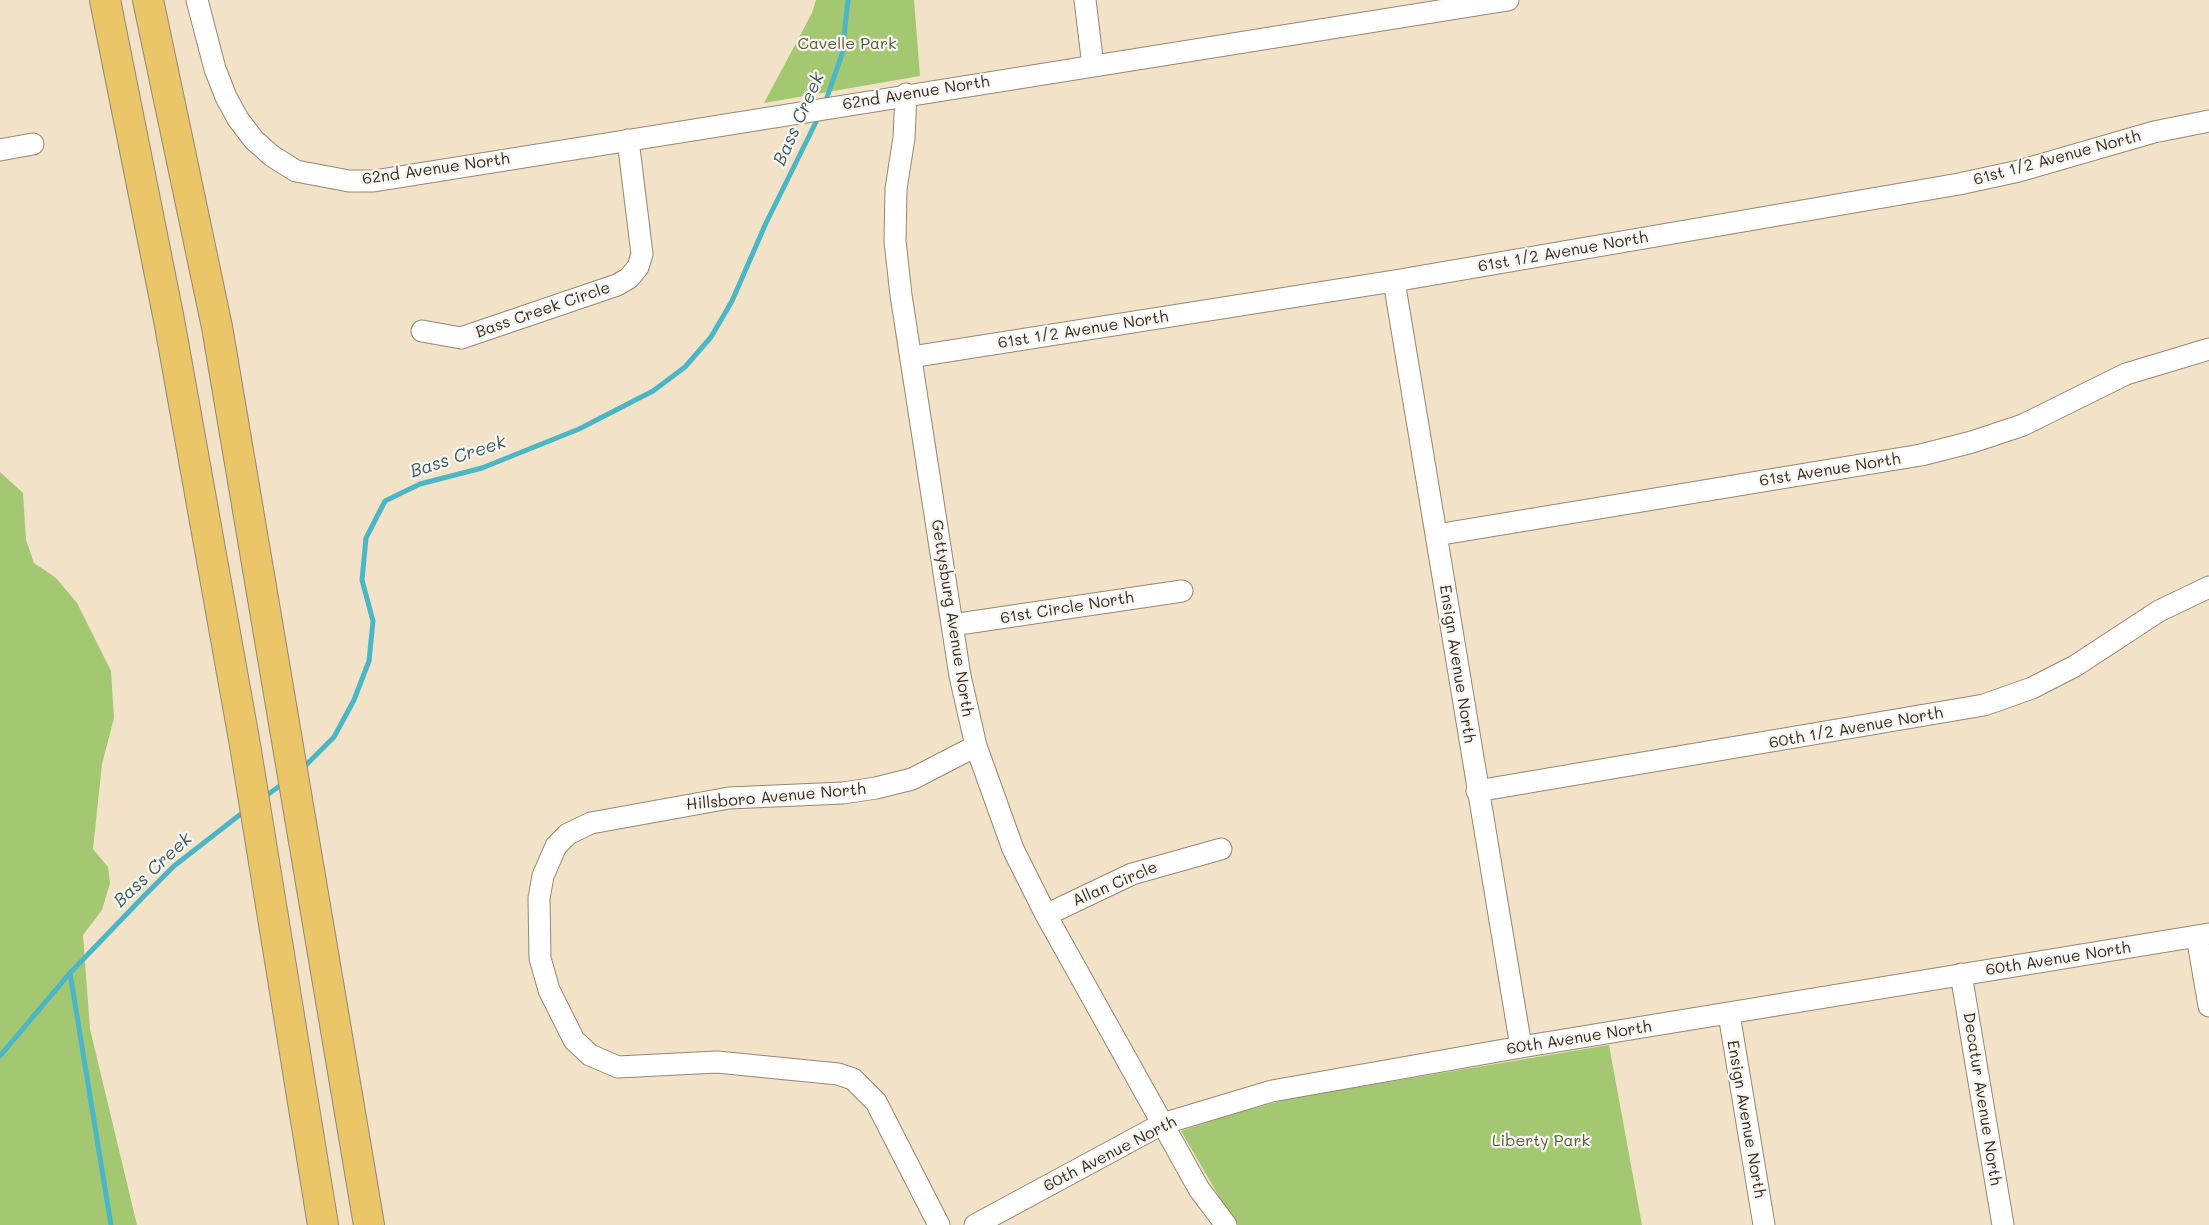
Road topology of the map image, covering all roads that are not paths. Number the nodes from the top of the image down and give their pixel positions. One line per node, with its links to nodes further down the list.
1 (105, 0): 30 (highway)
2 (148, 0): 31 (highway)
3 (197, 0): 9 (street, 62nd Avenue North)
4 (1085, 0): 6 (street)
5 (1508, 0): 6 (street, 62nd Avenue North)
6 (1093, 66): 7 (street, 62nd Avenue North)
7 (906, 94): 9 (street, 62nd Avenue North); 15 (street, Gettysburg Avenue North)
8 (2209, 121): 12 (street, 61st 1/2 Avenue North)
9 (628, 140): 13 (street, Bass Creek Circle)
10 (33, 144): 11 (street)
11 (0, 150)
12 (1394, 281): 15 (street, 61st 1/2 Avenue North); 16 (street, Ensign Avenue North)
13 (422, 331)
14 (2209, 349): 16 (street, 61st Avenue North)
15 (911, 357): 19 (street, Gettysburg Avenue North)
16 (1436, 536): 21 (street, Ensign Avenue North)
17 (2209, 587): 21 (street, 60th 1/2 Avenue North)
18 (1182, 591): 19 (street, 61st Circle North)
19 (952, 625): 20 (street, Gettysburg Avenue North)
20 (976, 746): 23 (street, Gettysburg Avenue North); 32 (street, Hillsboro Avenue North)
21 (1477, 791): 28 (street, Ensign Avenue North)
22 (1221, 849): 23 (street, Allan Circle)
23 (1046, 915): 29 (street, Gettysburg Avenue North)
24 (2203, 935): 25 (street, 60th Avenue North); 26 (street)
25 (1961, 974): 27 (street, 60th Avenue North); 36 (street, Decatur Avenue North)
26 (2209, 1006)
27 (1728, 1014): 28 (street, 60th Avenue North); 35 (street, Ensign Avenue North)
28 (1521, 1047): 29 (street, 60th Avenue North)
29 (1162, 1124): 33 (street, 60th Avenue North); 34 (street, Gettysburg Avenue North)
30 (321, 1217)
31 (369, 1225)
32 (939, 1225)
33 (975, 1225)
34 (1226, 1225)
35 (1764, 1225)
36 (2003, 1225)

